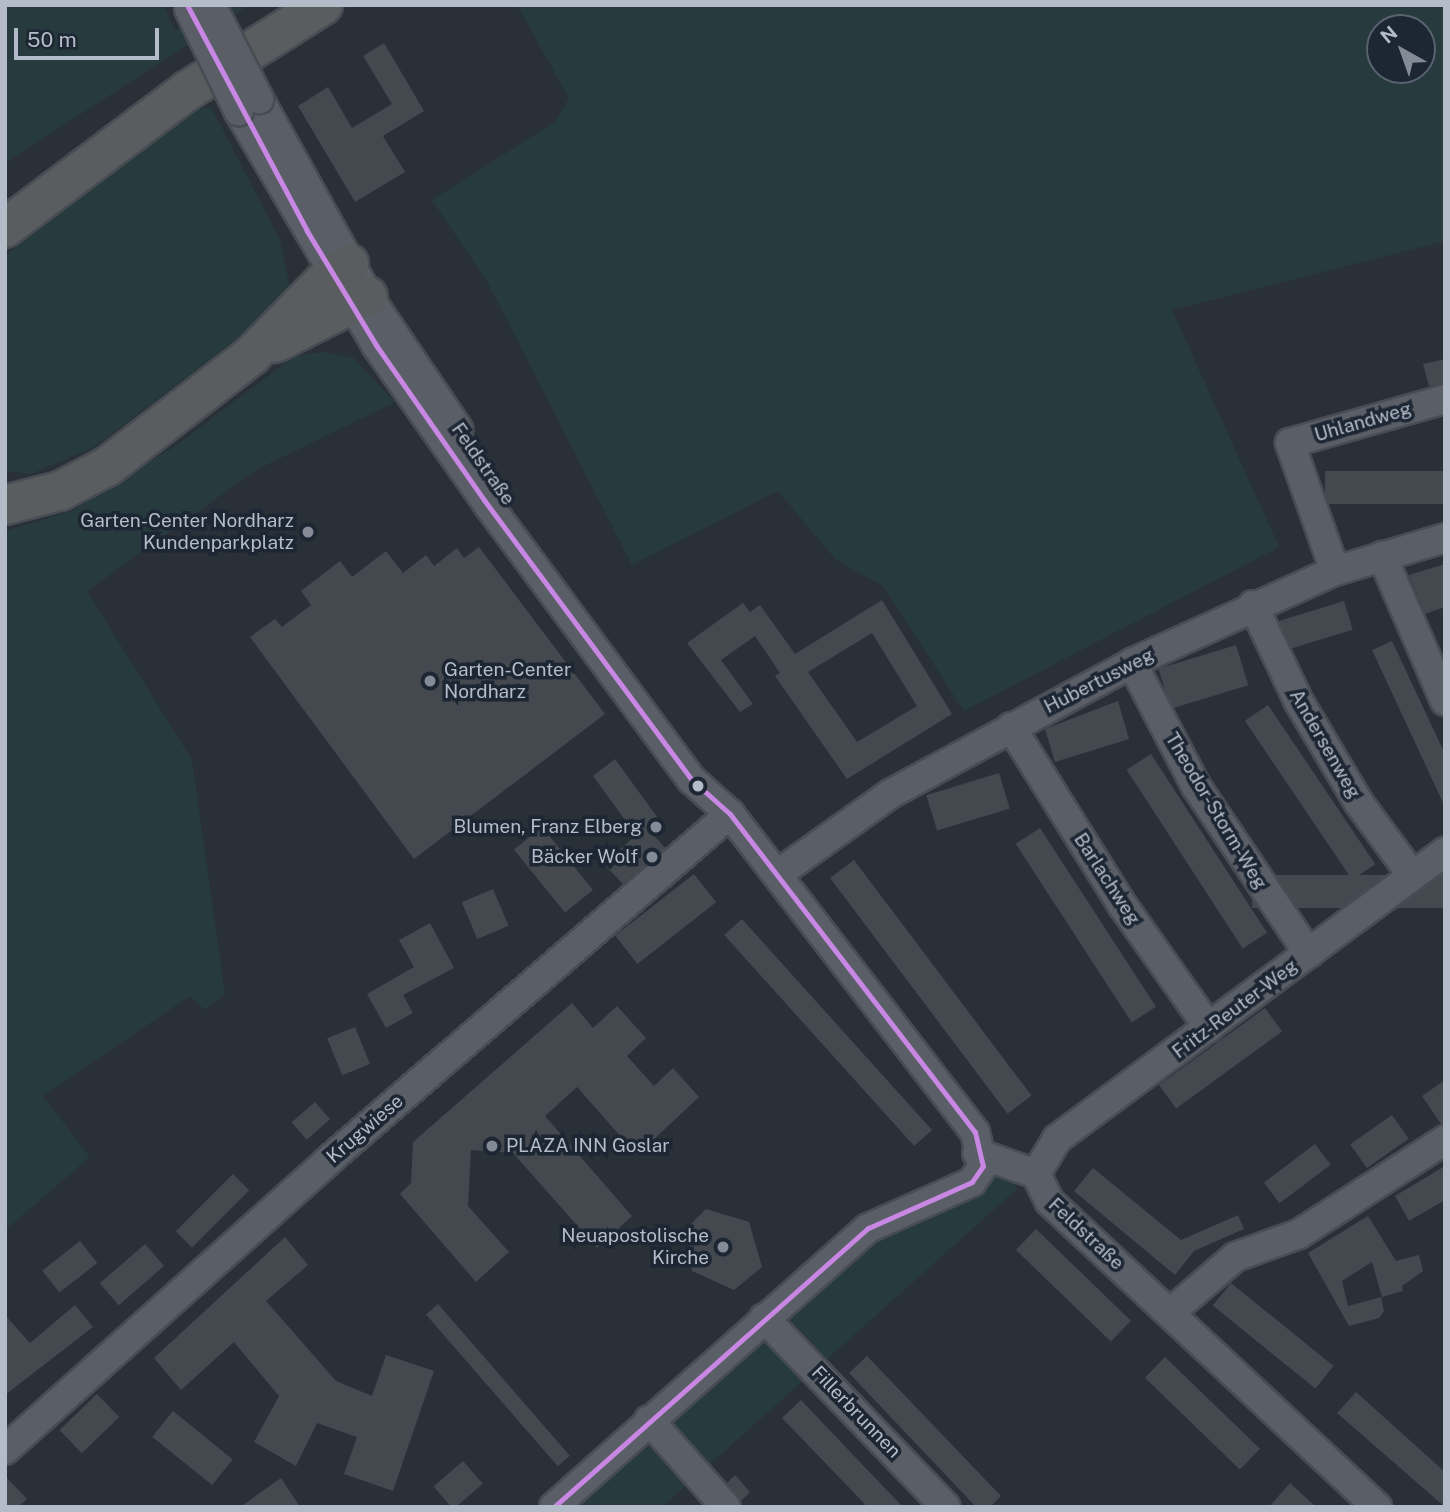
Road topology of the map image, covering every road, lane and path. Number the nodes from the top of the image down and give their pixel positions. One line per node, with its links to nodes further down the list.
1 (279, 5): 5 (highway)
2 (323, 5): 6 (highway)
3 (196, 6): 4 (street, bridge)
4 (249, 106): 7 (street, Feldstraße); 7 (street, Feldstraße)
5 (5, 198)
6 (5, 228)
7 (341, 269): 8 (street, Feldstraße); 9 (highway)
8 (360, 301): 9 (highway); 19 (street, Feldstraße)
9 (251, 355): 11 (highway)
10 (1445, 399): 14 (street, Uhlandweg)
11 (9, 502)
12 (1445, 538): 13 (street, Hubertusweg)
13 (1382, 556): 14 (street, Hubertusweg); 17 (street)
14 (1335, 571): 15 (street, Hubertusweg)
15 (1253, 604): 16 (street, Hubertusweg); 22 (street, Andersenweg)
16 (1132, 663): 18 (street, Hubertusweg); 23 (street, Theodor-Storm-Weg)
17 (1445, 701)
18 (1011, 727): 21 (street, Hubertusweg); 24 (street, Barlachweg)
19 (730, 814): 21 (street, Feldstraße); 31 (street, Krugwiese)
20 (1445, 852): 22 (street, Fritz-Reuter-Weg)
21 (778, 874): 26 (street, Feldstraße)
22 (1412, 875): 23 (street, Fritz-Reuter-Weg)
23 (1309, 954): 24 (street, Fritz-Reuter-Weg)
24 (1209, 1028): 27 (street, Fritz-Reuter-Weg)
25 (1445, 1140): 28 (street)
26 (977, 1153): 27 (street); 29 (street)
27 (1036, 1174): 28 (street, Feldstraße)
28 (1170, 1313): 35 (street, Feldstraße)
29 (764, 1318): 30 (street); 34 (street, Fillerbrunnen)
30 (649, 1420): 32 (street); 33 (street)
31 (5, 1450)
32 (554, 1507)
33 (726, 1507)
34 (946, 1507)
35 (1377, 1507)

